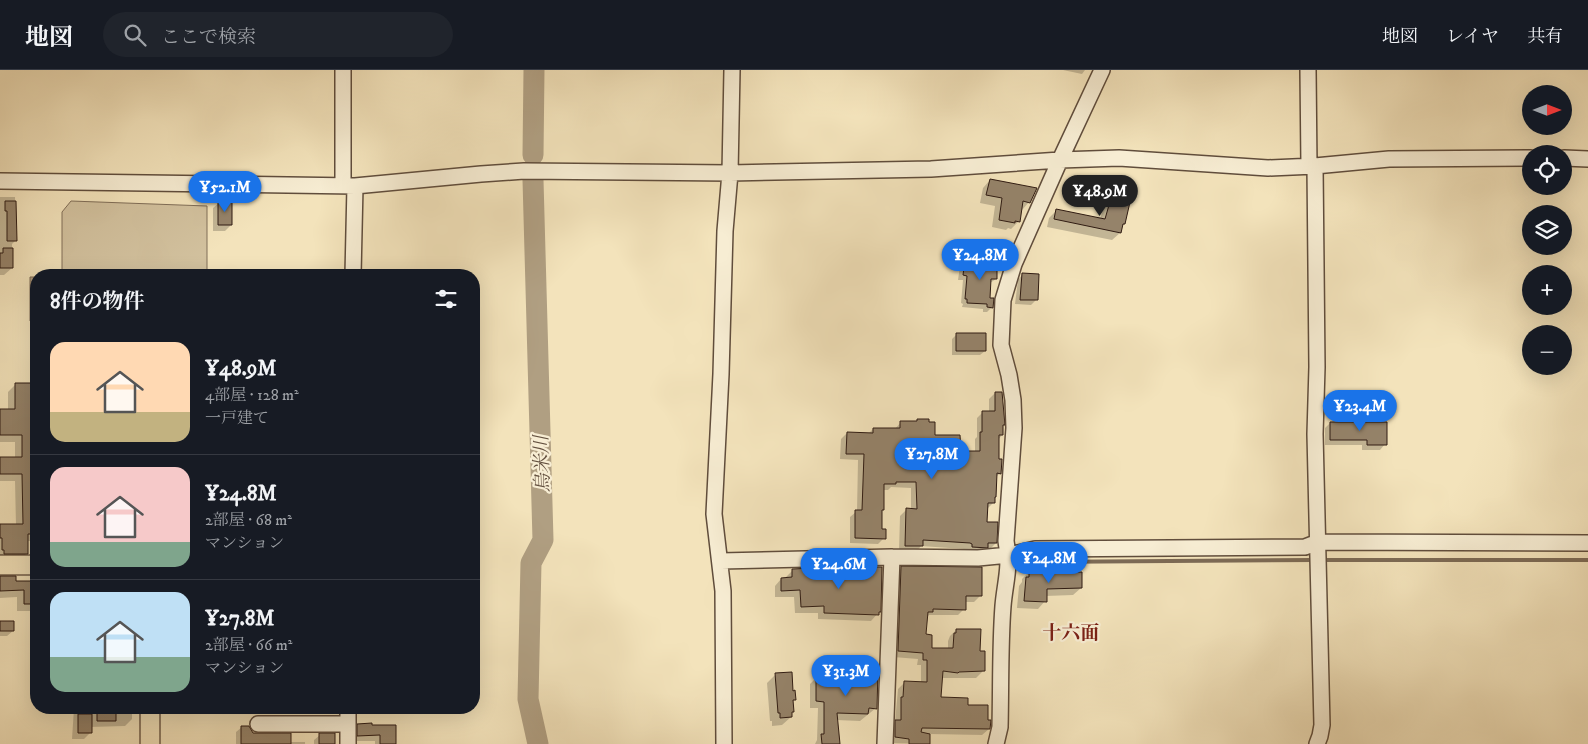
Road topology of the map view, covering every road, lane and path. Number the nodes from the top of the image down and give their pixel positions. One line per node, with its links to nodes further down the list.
1 (343, 70): 12 (street)
2 (732, 70): 10 (street)
3 (1102, 70): 8 (street)
4 (1308, 70): 9 (street)
5 (1522, 158): 9 (street)
6 (1572, 158): 7 (street)
7 (1588, 159)
8 (1060, 160): 9 (street); 10 (street); 16 (street)
9 (1312, 166): 15 (street)
10 (730, 173): 12 (street); 18 (street)
11 (0, 181): 12 (street)
12 (349, 186): 13 (street)
13 (354, 269)
14 (1588, 543): 15 (street)
15 (1318, 546): 16 (street); 30 (street)
16 (1009, 555): 17 (street); 29 (street)
17 (892, 557): 18 (street); 28 (street)
18 (720, 560): 27 (street)
19 (0, 565): 20 (main road)
20 (30, 565)
21 (150, 714): 25 (main road)
22 (348, 714): 24 (street)
23 (258, 724): 24 (street)
24 (348, 724): 26 (street)
25 (150, 744)
26 (348, 744)
27 (724, 744)
28 (885, 744)
29 (996, 744)
30 (1316, 744)

